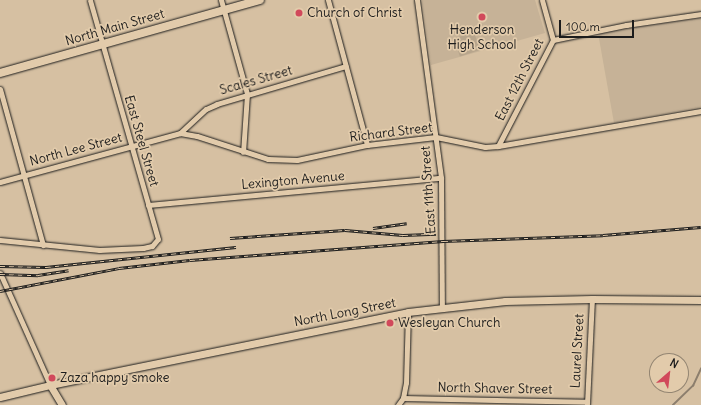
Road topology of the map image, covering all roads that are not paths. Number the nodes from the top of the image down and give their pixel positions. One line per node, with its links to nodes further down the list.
1 (90, 0): 10 (street, East Steel Street)
2 (222, 0): 7 (street)
3 (260, 0): 7 (main road, North Main Street)
4 (328, 0): 11 (street)
5 (417, 0): 17 (street, East 11th Street)
6 (542, 0): 9 (street, East 12th Street)
7 (224, 10): 10 (main road, North Main Street); 14 (street)
8 (701, 14): 9 (street)
9 (553, 40): 20 (street, East 12th Street)
10 (101, 44): 12 (main road, North Main Street); 19 (street, East Steel Street)
11 (346, 66): 14 (street, Scales Street); 18 (street)
12 (0, 73)
13 (0, 88): 22 (street)
14 (247, 94): 16 (street, Scales Street); 21 (street)
15 (701, 111): 20 (street, Richard Street)
16 (180, 133): 19 (street, North Lee Street); 21 (street, Richard Street)
17 (436, 137): 18 (street, Richard Street); 20 (street, Richard Street); 23 (street, East 11th Street)
18 (367, 145): 21 (street, Richard Street)
19 (132, 146): 22 (street, North Lee Street); 25 (street, East Steel Street)
20 (498, 146)
21 (243, 152)
22 (23, 175): 24 (street, North Lee Street); 27 (street)
23 (441, 178): 25 (street, Lexington Avenue); 31 (street, East 11th Street)
24 (0, 182)
25 (148, 205): 27 (street, East Steel Street)
26 (0, 240): 27 (street)
27 (43, 245)
28 (0, 273): 33 (street)
29 (592, 299): 30 (street, North Long Street); 31 (street, North Long Street); 37 (street, Laurel Street)
30 (701, 300)
31 (442, 308): 32 (street, North Long Street)
32 (408, 312): 33 (street, North Long Street); 35 (street)
33 (50, 385): 34 (street, North Long Street); 38 (street)
34 (0, 398)
35 (403, 398): 36 (street, North Shaver Street); 39 (street)
36 (500, 403): 37 (street, North Shaver Street)
37 (587, 403)
38 (62, 405)
39 (398, 405)

